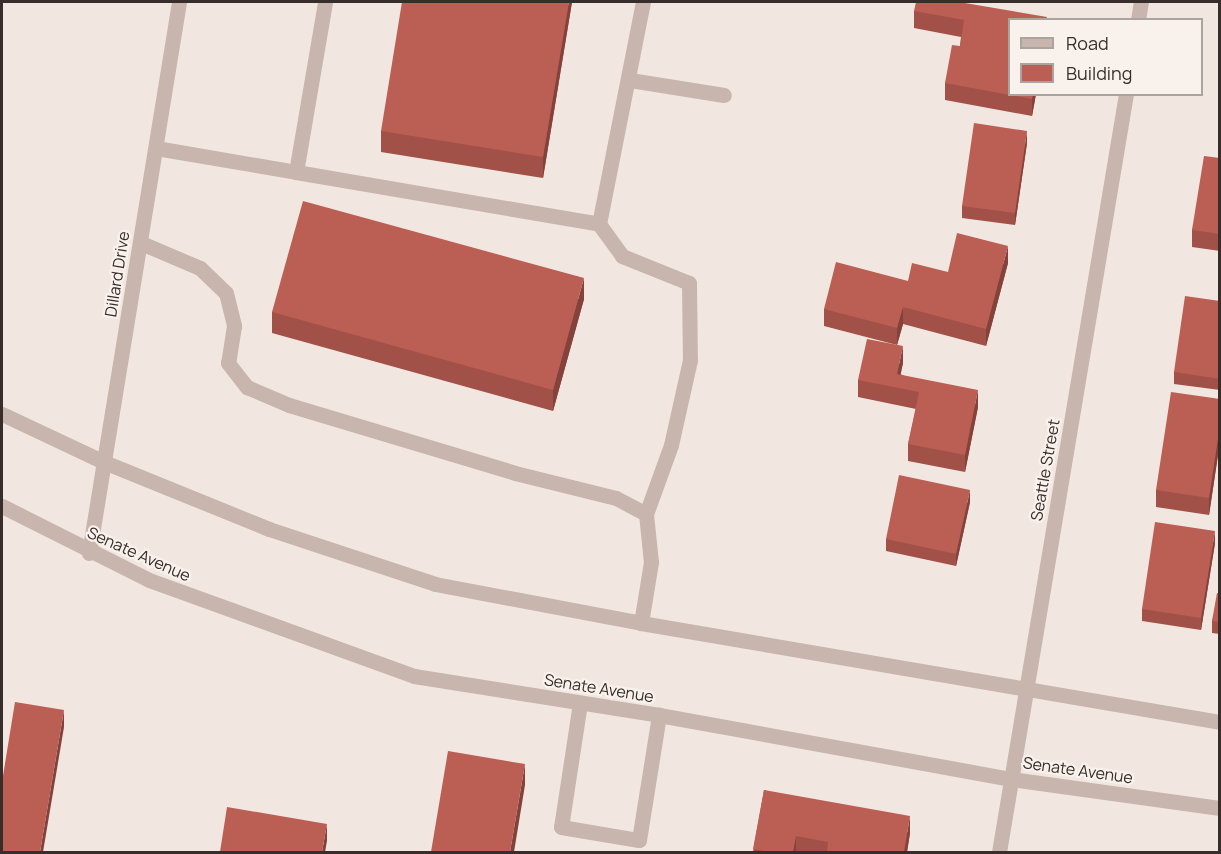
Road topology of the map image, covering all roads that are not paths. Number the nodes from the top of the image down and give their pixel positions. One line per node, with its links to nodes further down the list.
1 (179, 2): 9 (street, Dillard Drive)
2 (325, 2): 10 (street)
3 (643, 2): 6 (street)
4 (1142, 2): 5 (street)
5 (1138, 18)
6 (630, 80): 7 (street); 11 (street)
7 (724, 95)
8 (1126, 96): 19 (street, Seattle Street)
9 (156, 148): 10 (street); 12 (street, Dillard Drive)
10 (296, 172): 11 (street)
11 (599, 224): 16 (street)
12 (141, 243): 14 (street, Dillard Drive); 16 (street)
13 (2, 414): 14 (street)
14 (104, 462): 17 (street, Dillard Drive); 18 (street)
15 (2, 506): 17 (street, Senate Avenue)
16 (646, 514): 18 (street)
17 (89, 553): 20 (street, Senate Avenue)
18 (641, 623): 19 (street)
19 (1026, 691): 22 (street); 23 (street, Seattle Street)
20 (580, 703): 21 (street, Senate Avenue); 21 (street)
21 (659, 715): 23 (street, Senate Avenue)
22 (1220, 722)
23 (1011, 779): 24 (street, Senate Avenue); 25 (street, Seattle Street)
24 (1220, 808)
25 (999, 852)

